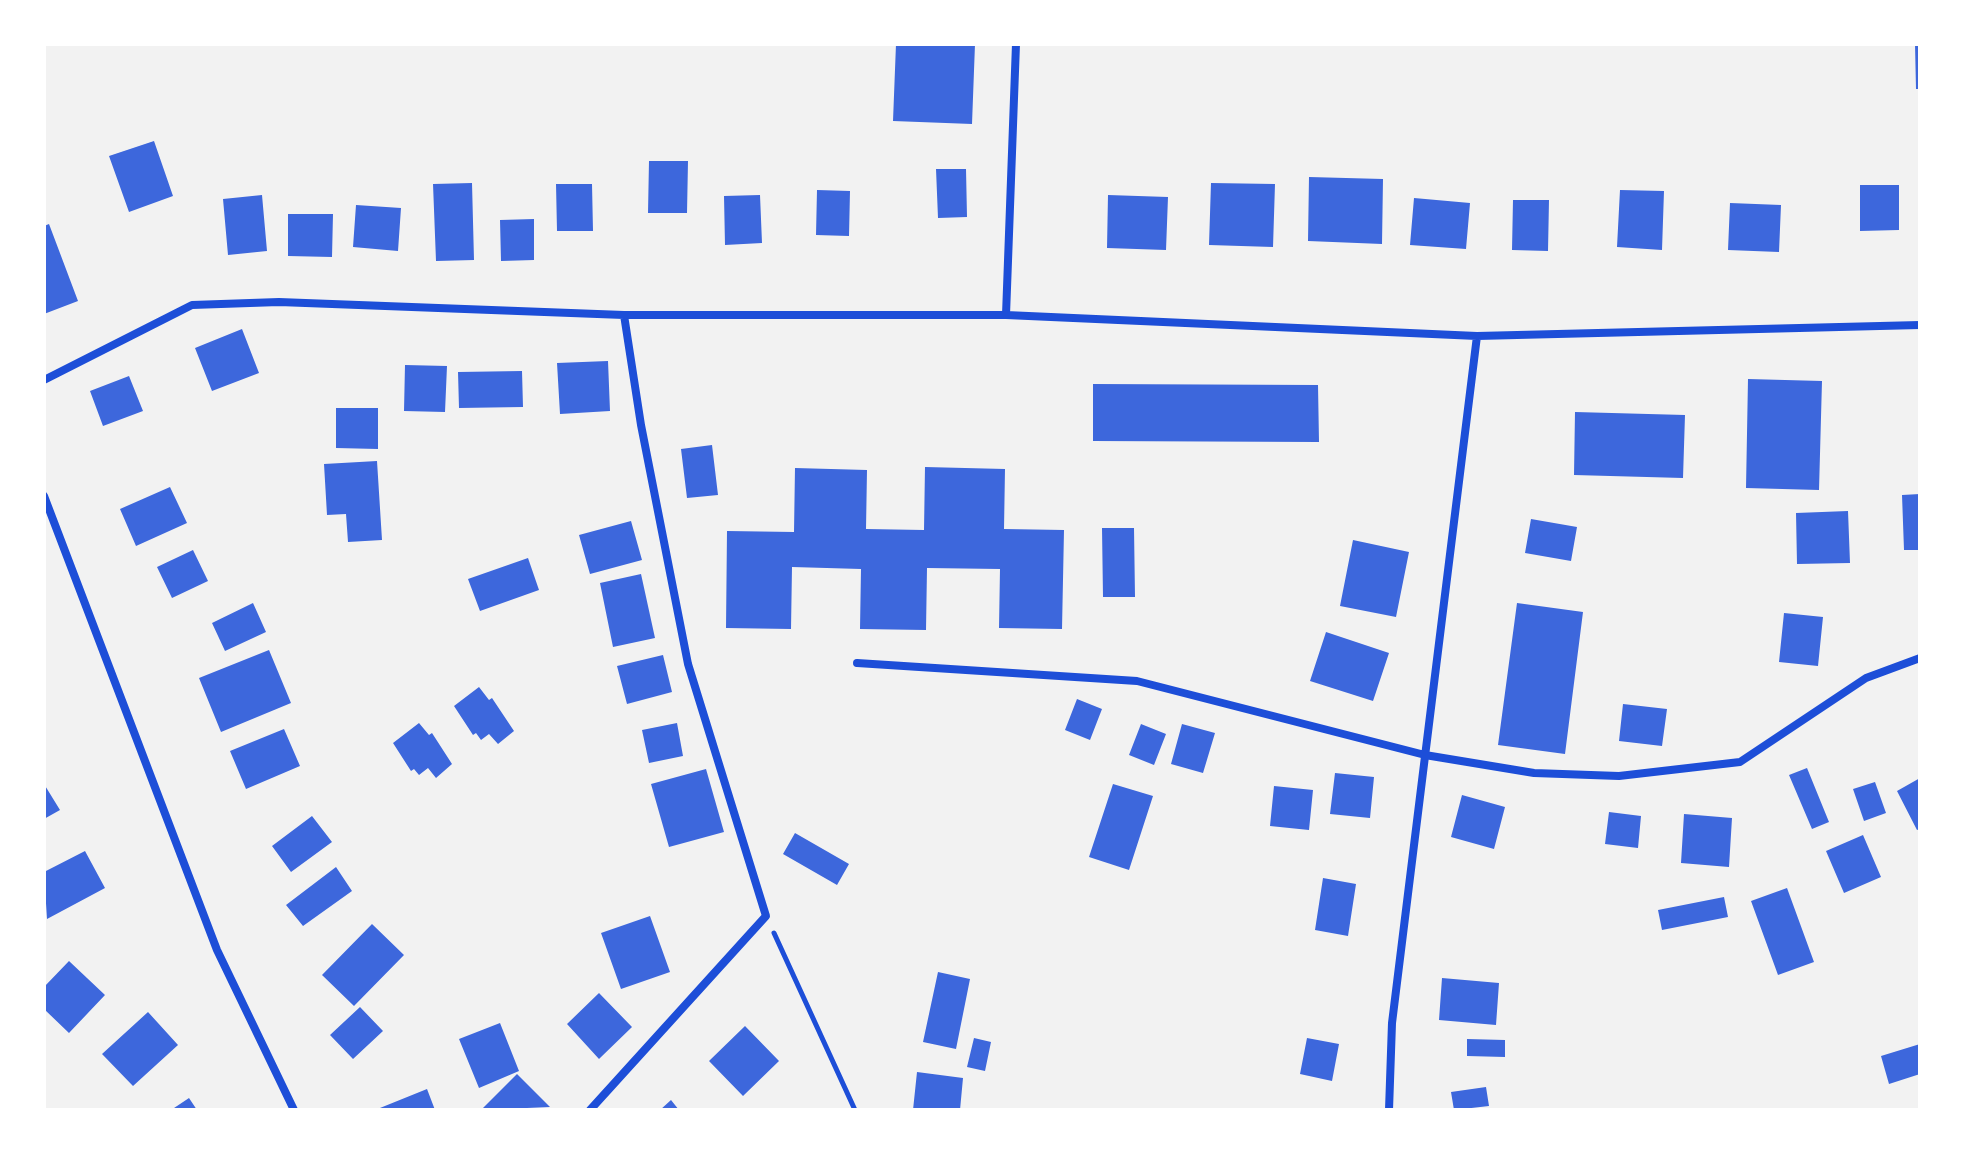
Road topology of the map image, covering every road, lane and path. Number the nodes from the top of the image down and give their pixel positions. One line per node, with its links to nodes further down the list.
1 (1016, 44): 3 (street)
2 (624, 315): 3 (street); 6 (street); 11 (street)
3 (1006, 315): 5 (street)
4 (1920, 325): 5 (street)
5 (1477, 336): 10 (street)
6 (44, 380)
7 (44, 496): 12 (street)
8 (1920, 658): 10 (street)
9 (857, 663): 10 (street)
10 (1425, 755): 15 (street)
11 (766, 916): 13 (street); 14 (path)
12 (294, 1110)
13 (590, 1110)
14 (855, 1110)
15 (1389, 1110)

